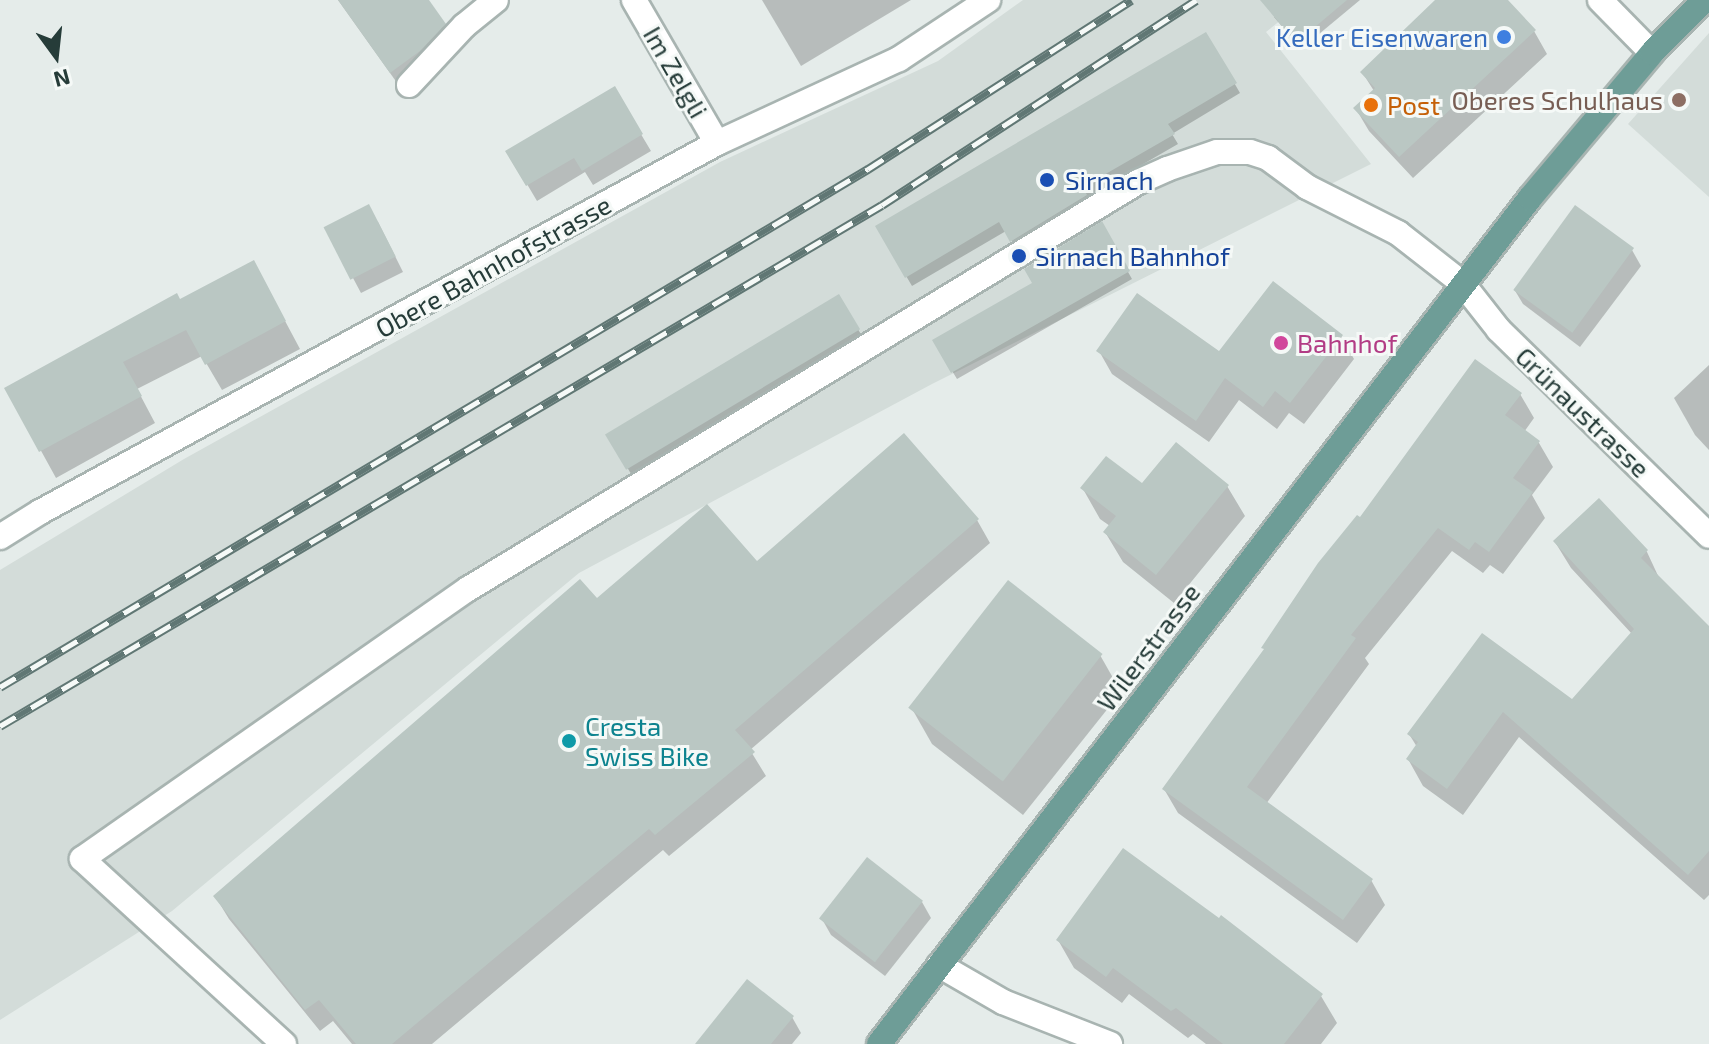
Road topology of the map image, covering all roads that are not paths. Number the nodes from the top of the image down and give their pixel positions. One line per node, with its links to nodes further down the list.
1 (496, 0): 7 (street)
2 (634, 0): 8 (street, Im Zelgli)
3 (988, 0): 8 (street, Obere Bahnhofstrasse)
4 (1600, 0): 6 (street)
5 (1704, 0): 6 (main road)
6 (1652, 53): 9 (main road, Wilerstrasse)
7 (409, 85)
8 (717, 143): 11 (street, Obere Bahnhofstrasse)
9 (1462, 283): 10 (street, Grünaustrasse); 12 (main road, Wilerstrasse); 13 (street, Grünaustrasse)
10 (1709, 536)
11 (0, 537)
12 (939, 965): 14 (main road, Wilerstrasse); 15 (street)
13 (284, 1044)
14 (879, 1044)
15 (1110, 1044)

